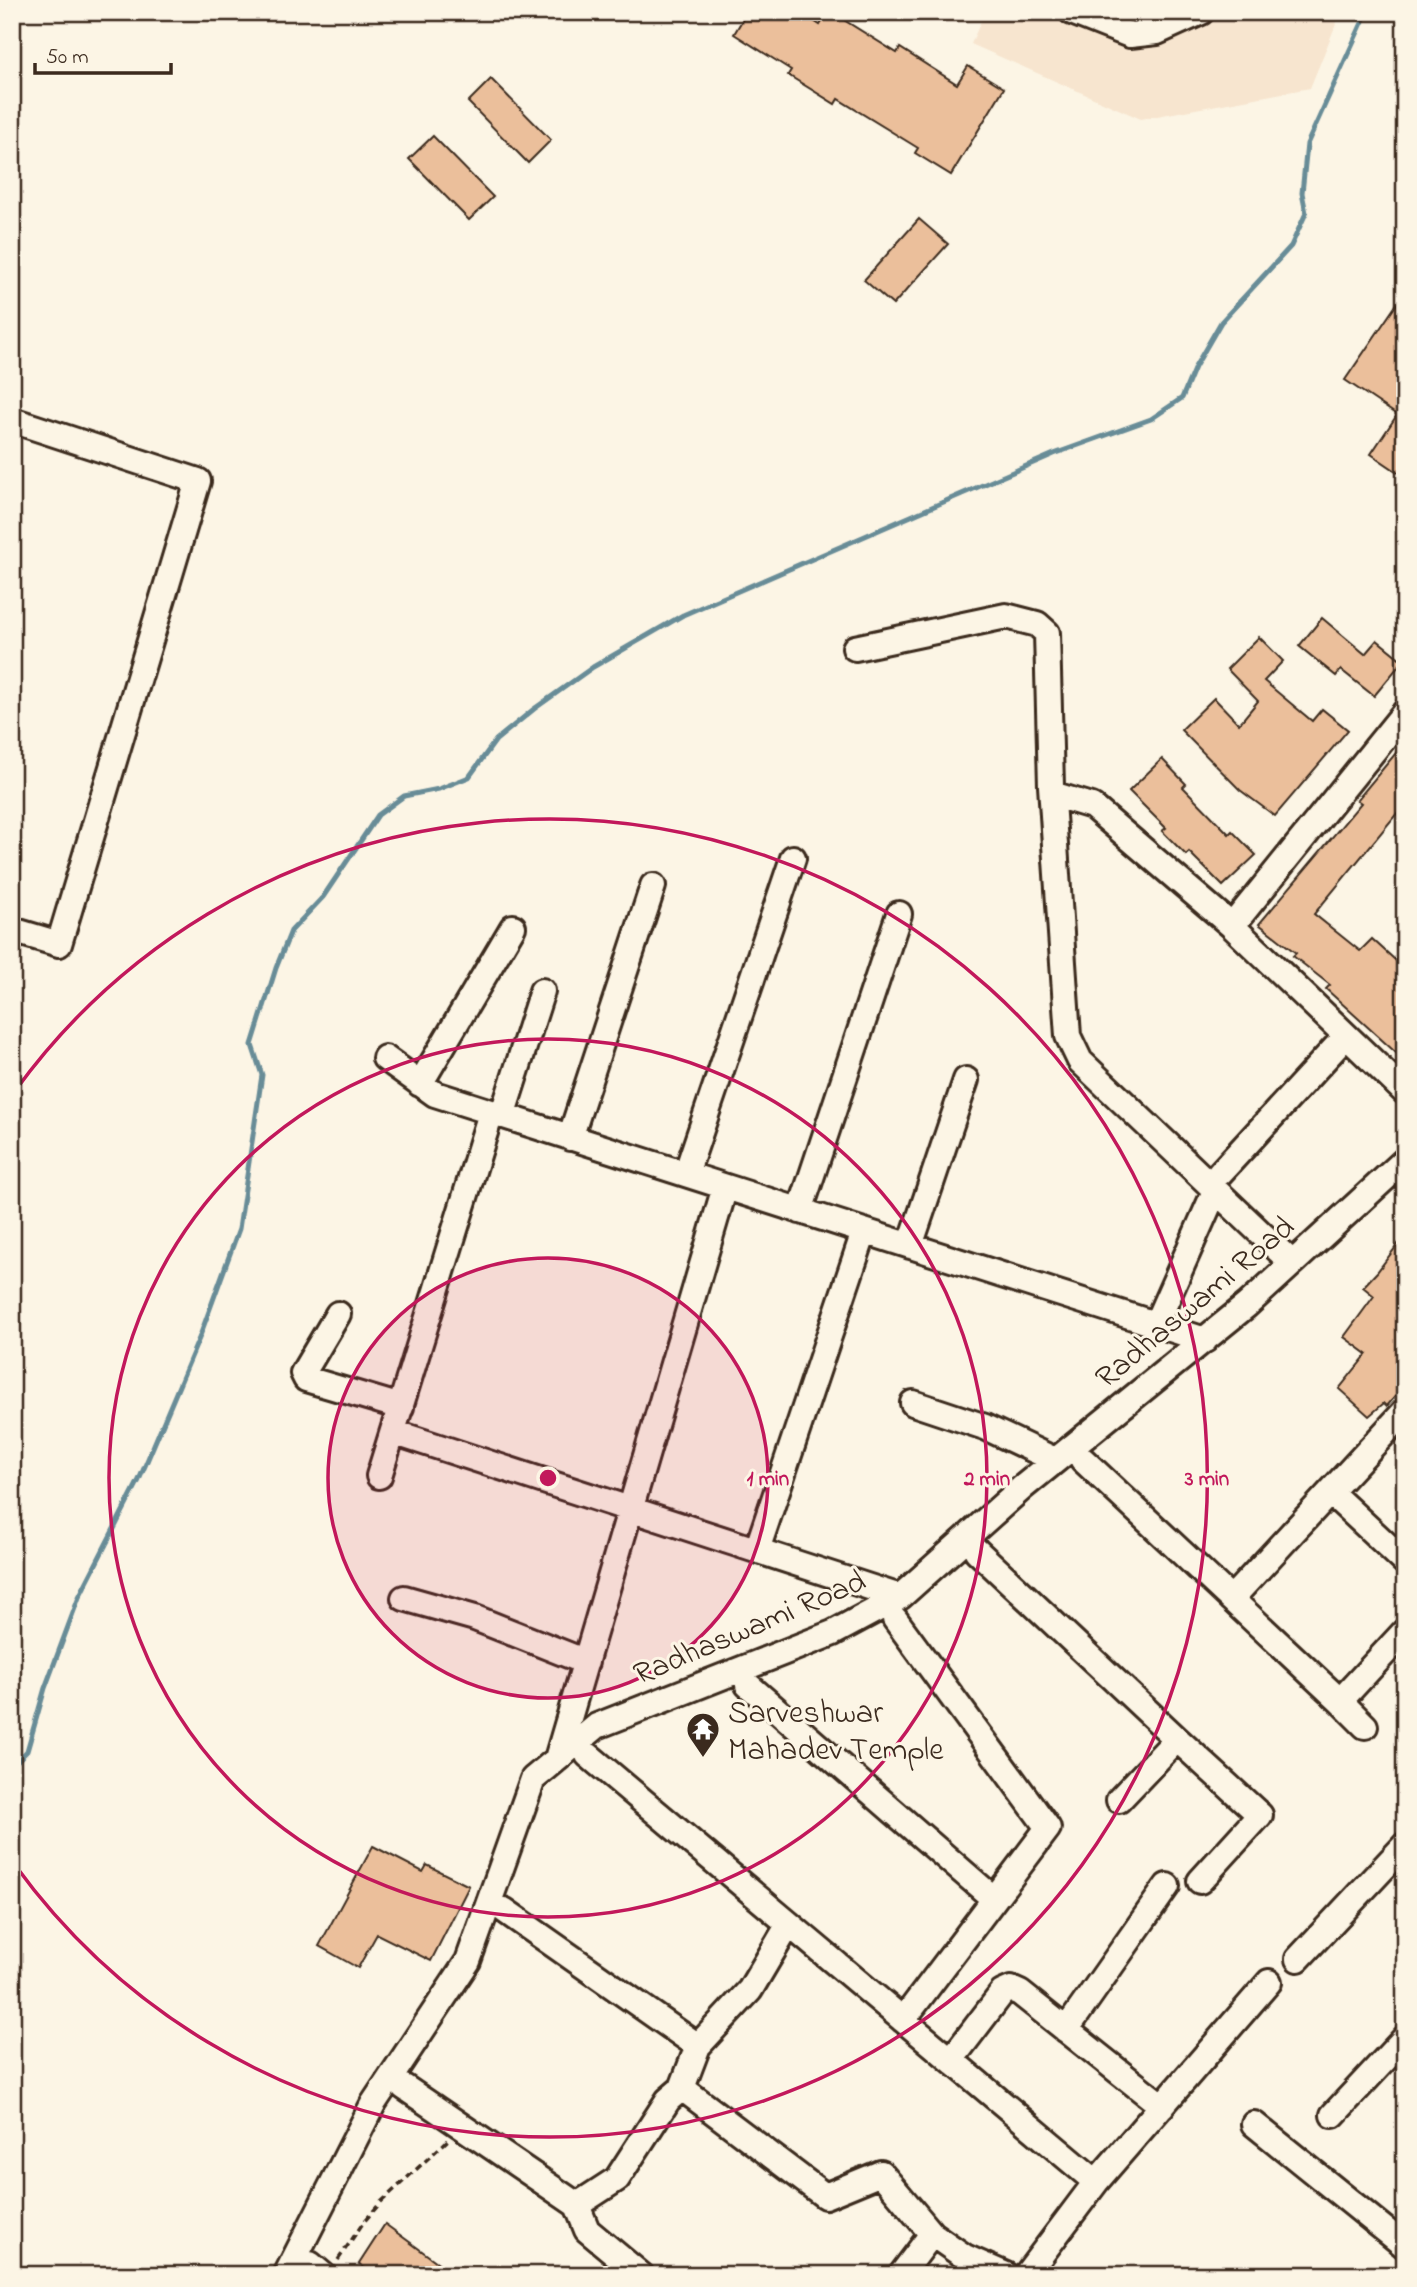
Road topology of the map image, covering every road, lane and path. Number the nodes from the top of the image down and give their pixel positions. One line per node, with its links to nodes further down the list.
1 (1072, 12): 2 (street)
2 (1201, 12)
3 (12, 420): 12 (street)
4 (855, 648): 6 (street)
5 (1405, 712): 10 (street)
6 (1052, 794): 10 (street); 23 (street)
7 (793, 858): 22 (street)
8 (653, 886): 20 (street)
9 (898, 915): 26 (street)
10 (1231, 926): 14 (street)
11 (513, 927): 17 (street)
12 (12, 930)
13 (542, 991): 19 (street)
14 (1346, 1036): 18 (street); 23 (street)
15 (385, 1058): 17 (street)
16 (966, 1080): 28 (street)
17 (420, 1084): 19 (street)
18 (1405, 1092)
19 (497, 1114): 20 (street); 34 (street)
20 (570, 1138): 22 (street)
21 (1405, 1160): 29 (street, Radhaswami Road)
22 (686, 1174): 25 (street)
23 (1218, 1182): 29 (street); 31 (street)
24 (1405, 1183): 37 (street, Radhaswami Road)
25 (725, 1187): 26 (street); 41 (street)
26 (800, 1211): 27 (street)
27 (864, 1232): 28 (street); 42 (street)
28 (910, 1246): 31 (street)
29 (1292, 1263): 32 (street, Radhaswami Road)
30 (338, 1314): 34 (street)
31 (1156, 1324): 32 (street)
32 (1205, 1340): 38 (street, Radhaswami Road)
33 (913, 1403): 38 (street)
34 (401, 1407): 36 (street)
35 (1405, 1411): 40 (street)
36 (393, 1432): 39 (street); 41 (street)
37 (1083, 1460): 43 (street, Radhaswami Road); 46 (street)
38 (1055, 1461): 47 (street, Radhaswami Road)
39 (379, 1476)
40 (1330, 1492): 44 (street); 46 (street)
41 (631, 1509): 42 (street); 49 (street)
42 (757, 1550): 47 (street)
43 (977, 1551): 47 (street, Radhaswami Road); 53 (street)
44 (1405, 1562)
45 (404, 1598): 49 (street)
46 (1231, 1599): 51 (street)
47 (897, 1608): 50 (street, Radhaswami Road); 55 (street, Radhaswami Road); 60 (street)
48 (1405, 1631): 51 (street)
49 (586, 1662): 55 (street)
50 (748, 1685): 54 (street, Radhaswami Road); 60 (street)
51 (1340, 1701): 52 (street)
52 (1365, 1726)
53 (1177, 1739): 56 (street); 58 (street)
54 (588, 1755): 61 (street, Radhaswami Road); 62 (street)
55 (557, 1759): 82 (street, Radhaswami Road)
56 (1119, 1800)
57 (1404, 1848): 63 (street)
58 (1200, 1881)
59 (1167, 1886): 66 (street)
60 (994, 1899): 65 (street)
61 (504, 1910): 68 (street); 70 (street, Radhaswami Road)
62 (789, 1924): 65 (street); 68 (street)
63 (1298, 1958)
64 (1269, 1982): 72 (street)
65 (904, 2020): 69 (street)
66 (1066, 2030): 69 (street); 72 (street)
67 (1405, 2038): 73 (street)
68 (698, 2046): 71 (street)
69 (951, 2060): 76 (street)
70 (404, 2087): 75 (street); 80 (street, Radhaswami Road)
71 (682, 2088): 77 (street); 78 (street)
72 (1162, 2106): 76 (street)
73 (1333, 2115)
74 (1254, 2124): 79 (street)
75 (462, 2127): 77 (street); 80 (path)
76 (1096, 2182): 85 (street)
77 (577, 2205): 83 (street)
78 (932, 2234): 81 (street); 84 (street)
79 (1405, 2246)
80 (318, 2269)
81 (993, 2272)
82 (286, 2275)
83 (641, 2275)
84 (901, 2275)
85 (1026, 2275)

